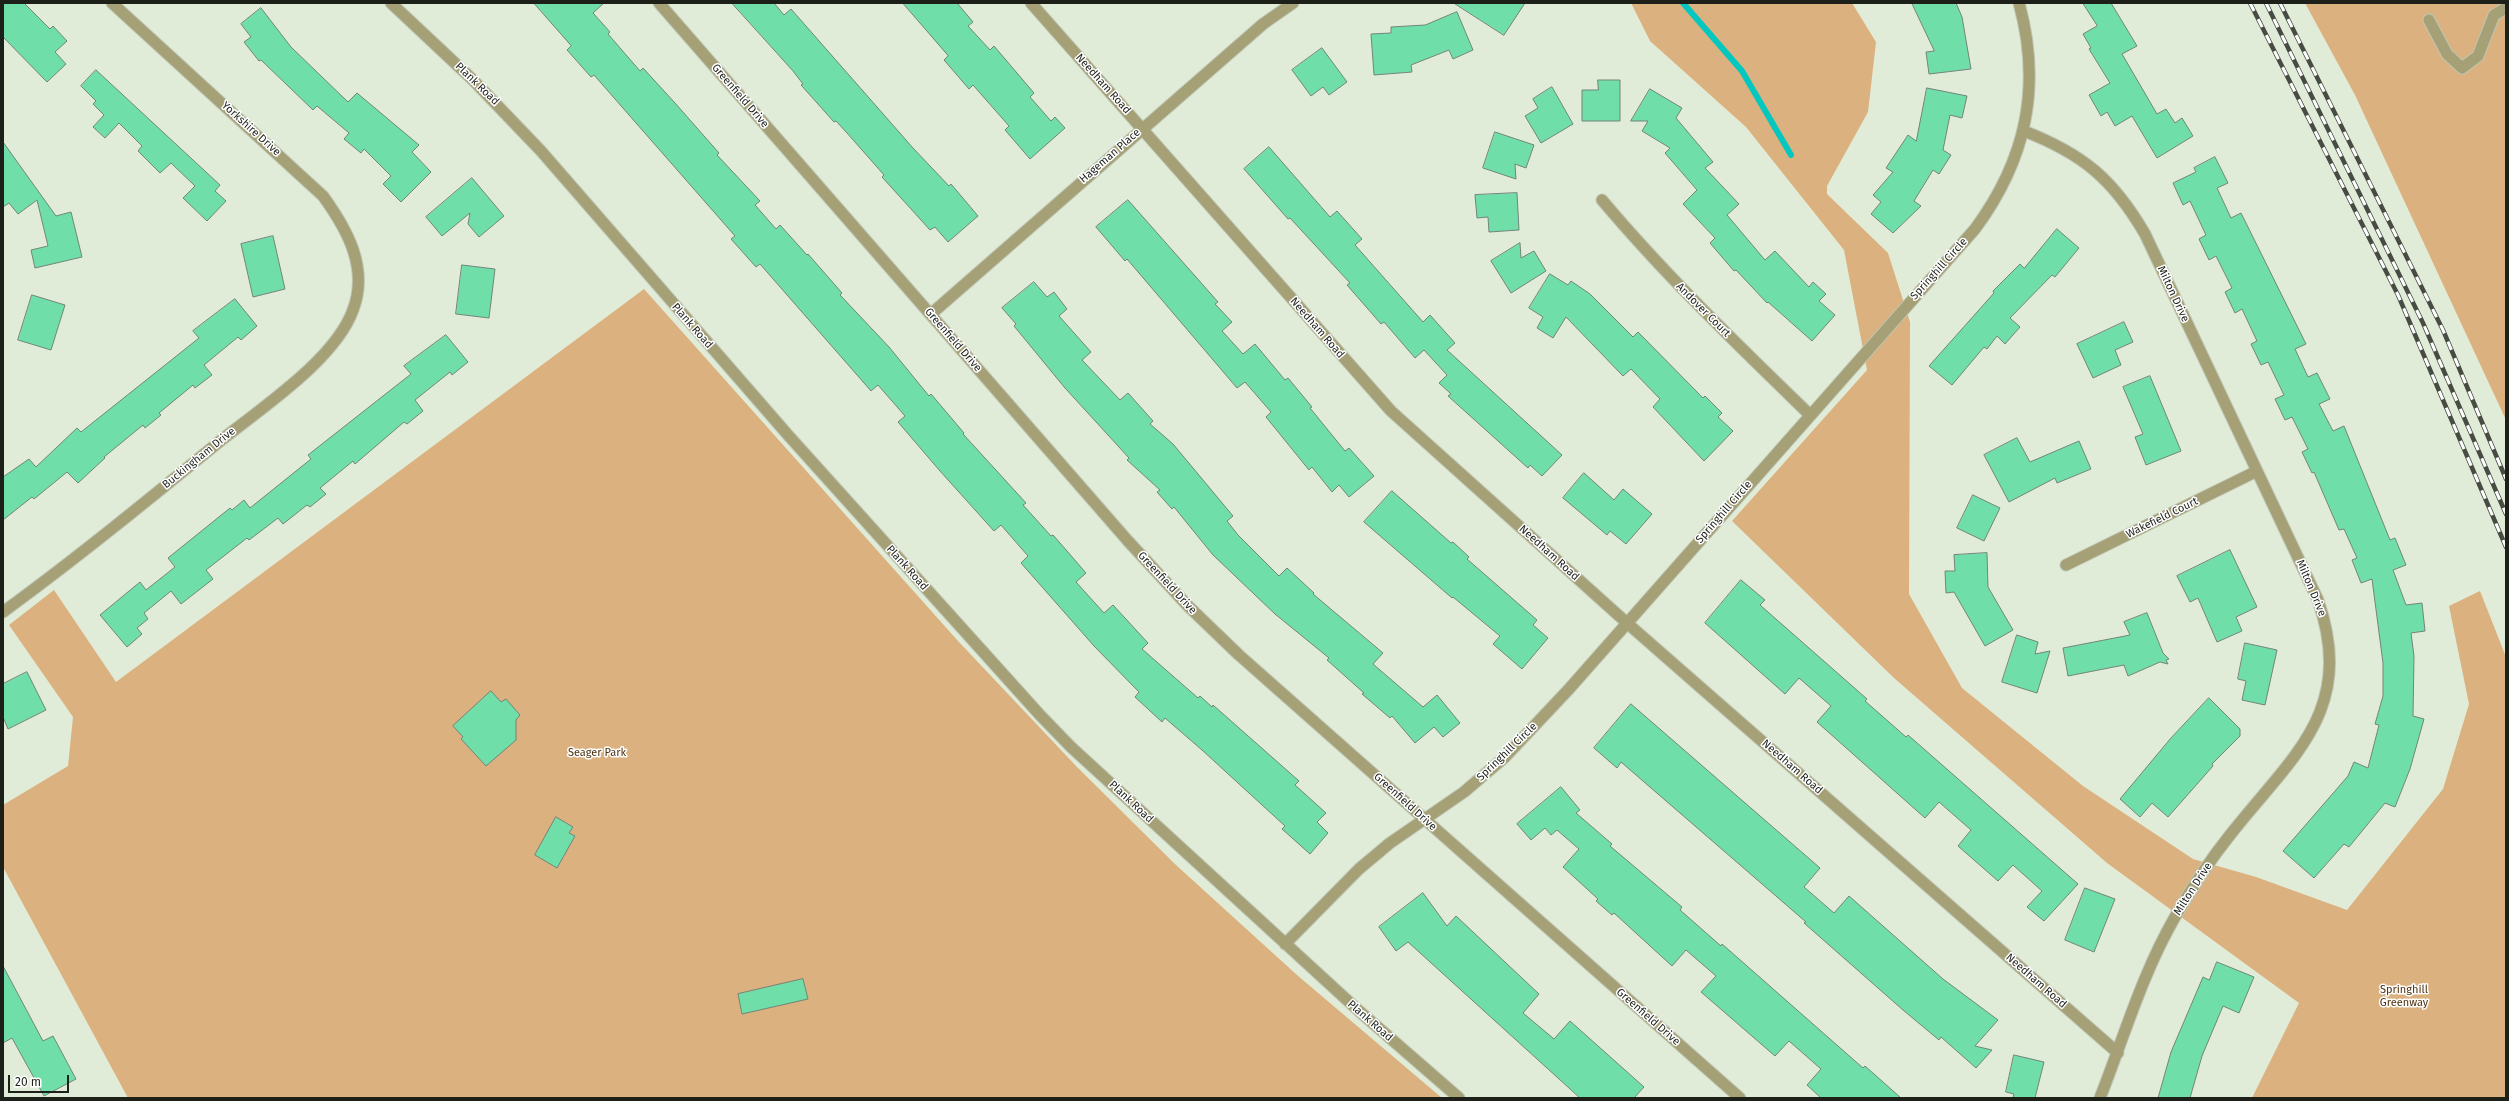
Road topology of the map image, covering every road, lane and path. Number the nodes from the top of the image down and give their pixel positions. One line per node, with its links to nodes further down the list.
1 (112, 3): 12 (street, Yorkshire Drive)
2 (391, 3): 20 (street, Plank Road)
3 (659, 3): 13 (street, Greenfield Drive)
4 (1031, 3): 9 (street, Needham Road)
5 (1293, 3): 9 (street, Hageman Place)
6 (2019, 3): 10 (street, Springhill Circle)
7 (2506, 8): 8 (street)
8 (2429, 20)
9 (1142, 128): 13 (street, Hageman Place); 18 (street, Needham Road)
10 (2024, 131): 14 (street, Springhill Circle); 15 (street, Milton Drive)
11 (1602, 200): 14 (street, Andover Court)
12 (358, 277): 17 (street, Buckingham Drive)
13 (931, 314): 19 (street, Greenfield Drive)
14 (1809, 414): 18 (street, Springhill Circle)
15 (2257, 471): 16 (street, Wakefield Court); 21 (street, Milton Drive)
16 (2066, 565)
17 (3, 612)
18 (1627, 623): 19 (street, Springhill Circle); 21 (street, Needham Road)
19 (1424, 820): 20 (street, Springhill Circle); 23 (street, Greenfield Drive)
20 (1285, 944): 22 (street, Plank Road)
21 (2118, 1053): 24 (street, Milton Drive)
22 (1459, 1098)
23 (1740, 1098)
24 (2100, 1098)

